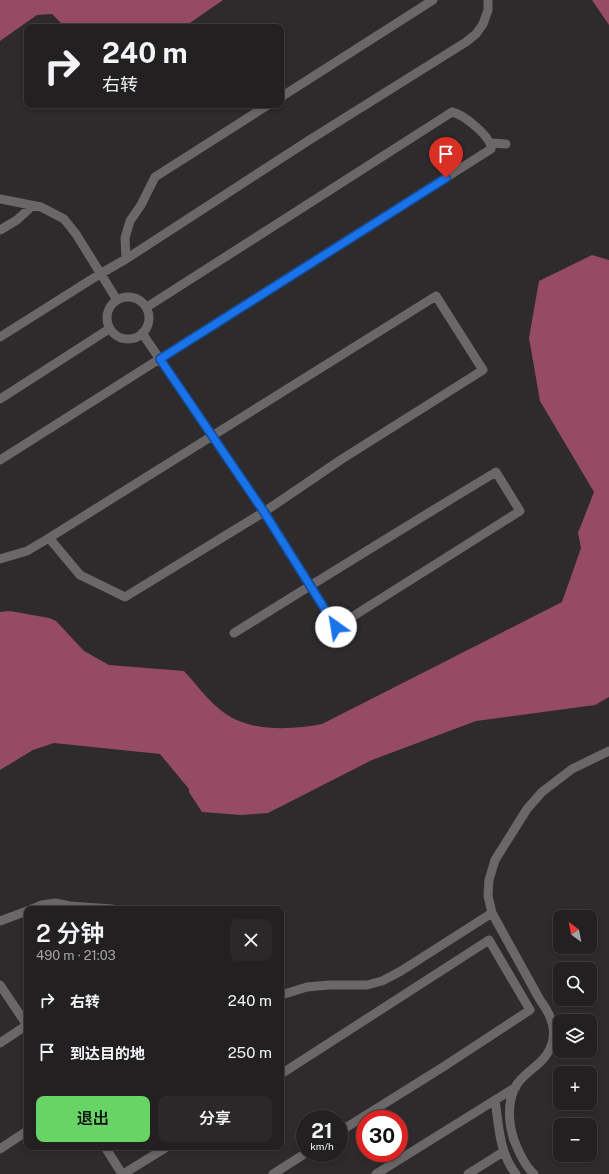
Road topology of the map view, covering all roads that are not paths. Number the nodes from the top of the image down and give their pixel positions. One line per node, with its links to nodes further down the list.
1 (433, 0): 3 (street)
2 (488, 0): 10 (street)
3 (284, 95)
4 (263, 108): 10 (street)
5 (491, 143): 6 (street); 13 (street); 17 (street)
6 (506, 144)
7 (0, 199): 8 (street)
8 (32, 206): 9 (street); 11 (street)
9 (0, 230)
10 (126, 260): 11 (street)
11 (100, 274): 12 (street); 16 (street)
12 (117, 300): 13 (street); 14 (street)
13 (146, 307): 15 (street)
14 (109, 329): 15 (street); 18 (street)
15 (142, 333): 17 (street)
16 (0, 337)
17 (160, 359): 19 (street); 20 (street)
18 (0, 399)
19 (213, 436): 21 (street); 21 (street); 22 (street)
20 (0, 460)
21 (264, 512): 22 (street); 24 (street)
22 (50, 538): 23 (street)
23 (0, 559)
24 (310, 586): 24 (street); 25 (street)
25 (234, 633)
26 (609, 751): 30 (street)
27 (40, 906): 28 (street)
28 (70, 906)
29 (24, 912): 31 (street)
30 (492, 913): 33 (street); 38 (street)
31 (0, 921)
32 (0, 985): 34 (street)
33 (284, 994)
34 (24, 1021)
35 (24, 1027): 36 (street)
36 (0, 1043)
37 (284, 1072): 40 (street)
38 (516, 1087): 39 (street); 52 (street)
39 (494, 1100): 45 (street); 49 (street)
40 (348, 1126)
41 (24, 1134): 42 (street)
42 (0, 1148)
43 (107, 1150): 47 (street)
44 (162, 1150): 47 (street)
45 (503, 1152): 50 (street); 51 (street)
46 (296, 1159): 48 (street)
47 (123, 1174)
48 (273, 1174)
49 (376, 1174)
50 (468, 1174)
51 (516, 1174)
52 (534, 1174)

